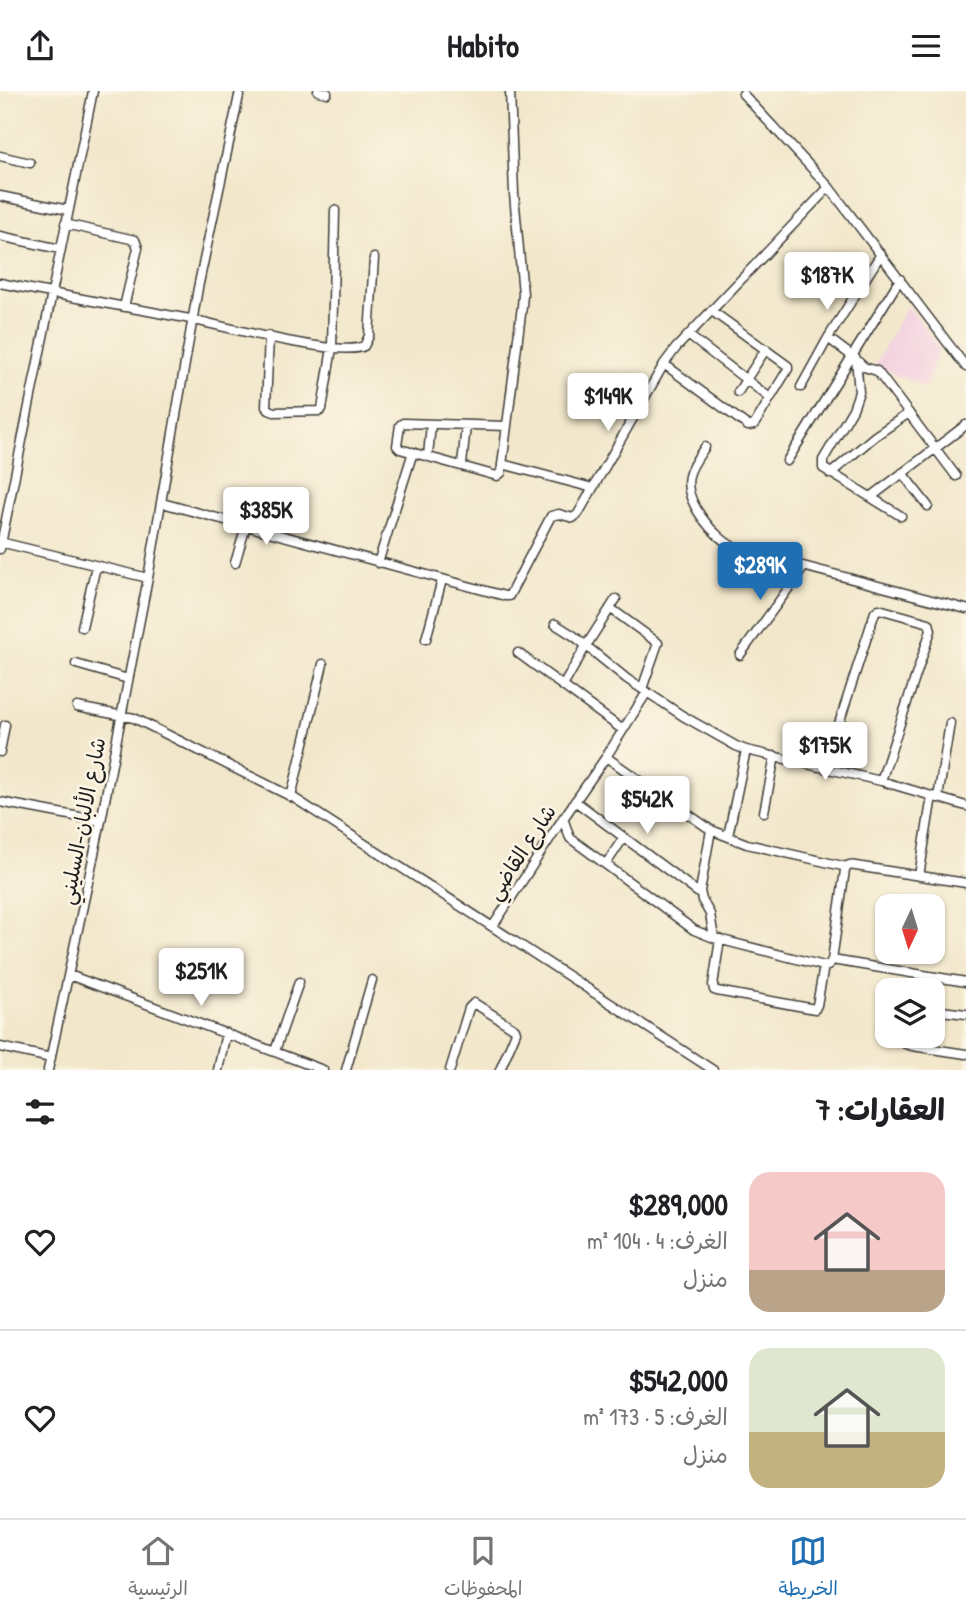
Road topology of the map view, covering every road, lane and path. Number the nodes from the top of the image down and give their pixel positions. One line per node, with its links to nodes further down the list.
1 (93, 91): 9 (street)
2 (240, 91): 21 (street, شارع الألبان-السليني)
3 (510, 91): 38 (street)
4 (743, 94): 7 (street)
5 (0, 156): 6 (street)
6 (30, 163)
7 (829, 187): 14 (street); 20 (street)
8 (0, 196): 9 (street)
9 (68, 210): 11 (street)
10 (335, 210): 25 (street)
11 (65, 224): 13 (street); 19 (street)
12 (0, 236): 13 (street)
13 (60, 249): 18 (street)
14 (881, 254): 16 (street); 24 (street)
15 (374, 258): 25 (street)
16 (900, 279): 27 (street); 29 (street)
17 (0, 283): 18 (street)
18 (51, 293): 19 (street); 55 (street)
19 (124, 307): 21 (street)
20 (712, 311): 22 (street); 26 (street)
21 (192, 320): 23 (street); 51 (street, شارع الألبان-السليني)
22 (688, 335): 28 (street); 30 (street)
23 (269, 336): 25 (street); 25 (street)
24 (828, 338): 27 (street); 31 (street)
25 (332, 348)
26 (766, 349): 30 (street); 33 (street)
27 (854, 358): 34 (street); 43 (street); 47 (street)
28 (664, 365): 33 (street); 49 (street)
29 (966, 367)
30 (746, 380): 32 (street); 33 (street)
31 (801, 387)
32 (738, 392)
33 (770, 398)
34 (909, 413): 40 (street); 47 (street)
35 (430, 424): 36 (street); 41 (street); 42 (street)
36 (466, 425): 38 (street); 45 (street)
37 (966, 425): 40 (street)
38 (508, 426): 44 (street)
39 (705, 447): 59 (street)
40 (935, 447): 46 (street); 48 (street)
41 (413, 452): 42 (street); 57 (street)
42 (428, 456): 45 (street)
43 (788, 461)
44 (502, 464): 45 (street); 49 (street)
45 (462, 465)
46 (902, 473): 50 (street); 52 (street)
47 (831, 474): 50 (street)
48 (956, 476)
49 (593, 488): 61 (street)
50 (871, 497): 53 (street)
51 (162, 503): 54 (street); 60 (street, شارع الألبان-السليني)
52 (928, 506)
53 (901, 516)
54 (246, 526): 56 (street); 57 (street)
55 (0, 545): 58 (street)
56 (236, 563)
57 (379, 563): 61 (street)
58 (96, 566): 60 (street); 66 (street)
59 (804, 567): 64 (street); 70 (street)
60 (148, 578): 73 (street, شارع الألبان-السليني)
61 (442, 580): 67 (street)
62 (616, 599): 63 (street)
63 (610, 608): 68 (street); 75 (street, شارع القاضي)
64 (966, 608)
65 (555, 624): 68 (street)
66 (82, 627)
67 (426, 639)
68 (586, 646): 74 (street); 75 (street)
69 (518, 653): 74 (street)
70 (740, 655)
71 (76, 664): 73 (street)
72 (323, 664): 87 (street)
73 (128, 678): 77 (street, شارع الألبان-السليني)
74 (563, 686): 80 (street)
75 (644, 691): 80 (street, شارع القاضي); 81 (street)
76 (77, 707): 77 (street)
77 (120, 716): 87 (street); 94 (street, شارع الألبان-السليني)
78 (950, 723): 88 (street)
79 (5, 725): 82 (street)
80 (623, 730): 84 (street, شارع القاضي)
81 (746, 750): 83 (street); 96 (street)
82 (0, 752)
83 (775, 756): 85 (street); 92 (street)
84 (606, 757): 89 (street, شارع القاضي); 95 (street)
85 (825, 767): 86 (street); 86 (street)
86 (881, 781): 88 (street)
87 (291, 797): 103 (street)
88 (935, 797): 91 (street); 100 (street)
89 (576, 800): 93 (street, شارع القاضي); 97 (street)
90 (0, 802): 94 (street)
91 (966, 806)
92 (764, 812)
93 (563, 818): 98 (street); 103 (street, شارع القاضي)
94 (101, 821): 107 (street, شارع الألبان-السليني)
95 (711, 830): 96 (street); 102 (street)
96 (728, 836): 99 (street)
97 (624, 837): 98 (street); 102 (street)
98 (606, 865): 104 (street)
99 (847, 867): 100 (street); 105 (street)
100 (919, 876): 101 (street)
101 (966, 881)
102 (701, 894): 104 (street)
103 (493, 926): 125 (street)
104 (717, 939): 106 (street); 106 (street)
105 (832, 960): 106 (street); 110 (street)
106 (824, 966)
107 (69, 975): 113 (street); 118 (street, شارع الألبان-السليني)
108 (372, 981): 122 (street)
109 (299, 982): 116 (street)
110 (966, 982)
111 (945, 1011): 112 (street)
112 (966, 1014)
113 (226, 1033): 116 (street); 120 (street)
114 (0, 1047): 118 (street)
115 (926, 1048): 117 (street)
116 (275, 1051): 121 (street)
117 (966, 1054)
118 (51, 1058): 119 (street, شارع الألبان-السليني)
119 (48, 1070)
120 (218, 1070)
121 (323, 1070)
122 (346, 1070)
123 (451, 1070): 124 (street)
124 (500, 1070)
125 (713, 1070)

